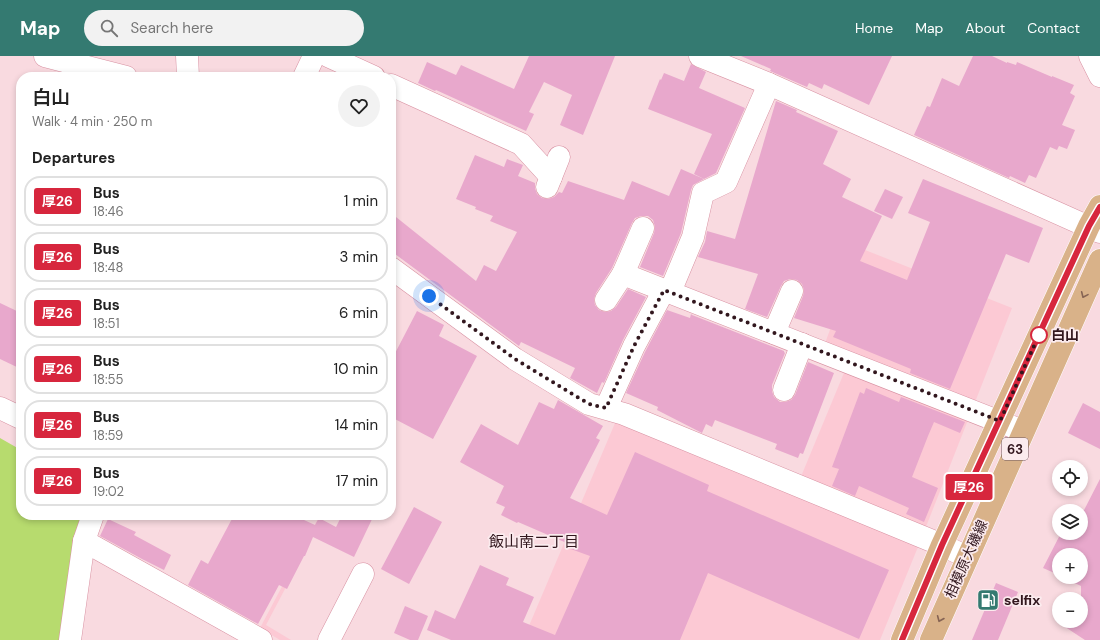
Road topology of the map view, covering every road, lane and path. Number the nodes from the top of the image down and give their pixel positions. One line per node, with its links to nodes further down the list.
1 (45, 56): 7 (street)
2 (187, 56): 8 (street)
3 (314, 56): 9 (street)
4 (328, 56): 10 (street)
5 (700, 56): 12 (street)
6 (1090, 56): 11 (street)
7 (107, 72)
8 (188, 72)
9 (306, 72)
10 (363, 72)
11 (1100, 76)
12 (769, 84): 17 (street); 21 (street)
13 (396, 87): 14 (street)
14 (552, 174)
15 (1100, 206): 17 (main road, 相模原大磯線 / 63)
16 (643, 228): 20 (street)
17 (1095, 229): 30 (main road, 相模原大磯線 / 63)
18 (1100, 260): 31 (main road, 相模原大磯線 / 63, one-way to 31)
19 (396, 272): 28 (street)
20 (623, 274): 21 (street); 23 (street)
21 (667, 291): 24 (street); 28 (street)
22 (792, 291): 24 (street)
23 (606, 300)
24 (774, 333): 25 (street)
25 (802, 344): 26 (street); 30 (street)
26 (784, 390)
27 (0, 408): 29 (street)
28 (606, 408): 34 (street)
29 (16, 416)
30 (1000, 421): 31 (street); 34 (main road, 相模原大磯線 / 63)
31 (1023, 431): 35 (main road, 相模原大磯線 / 63)
32 (91, 520): 33 (street)
33 (84, 541): 37 (street); 38 (street)
34 (942, 545): 35 (street); 40 (main road, 相模原大磯線 / 63)
35 (967, 557): 41 (main road, 相模原大磯線 / 63, one-way to 41)
36 (362, 588): 39 (street)
37 (70, 640)
38 (261, 640)
39 (329, 640)
40 (902, 640)
41 (931, 640)

